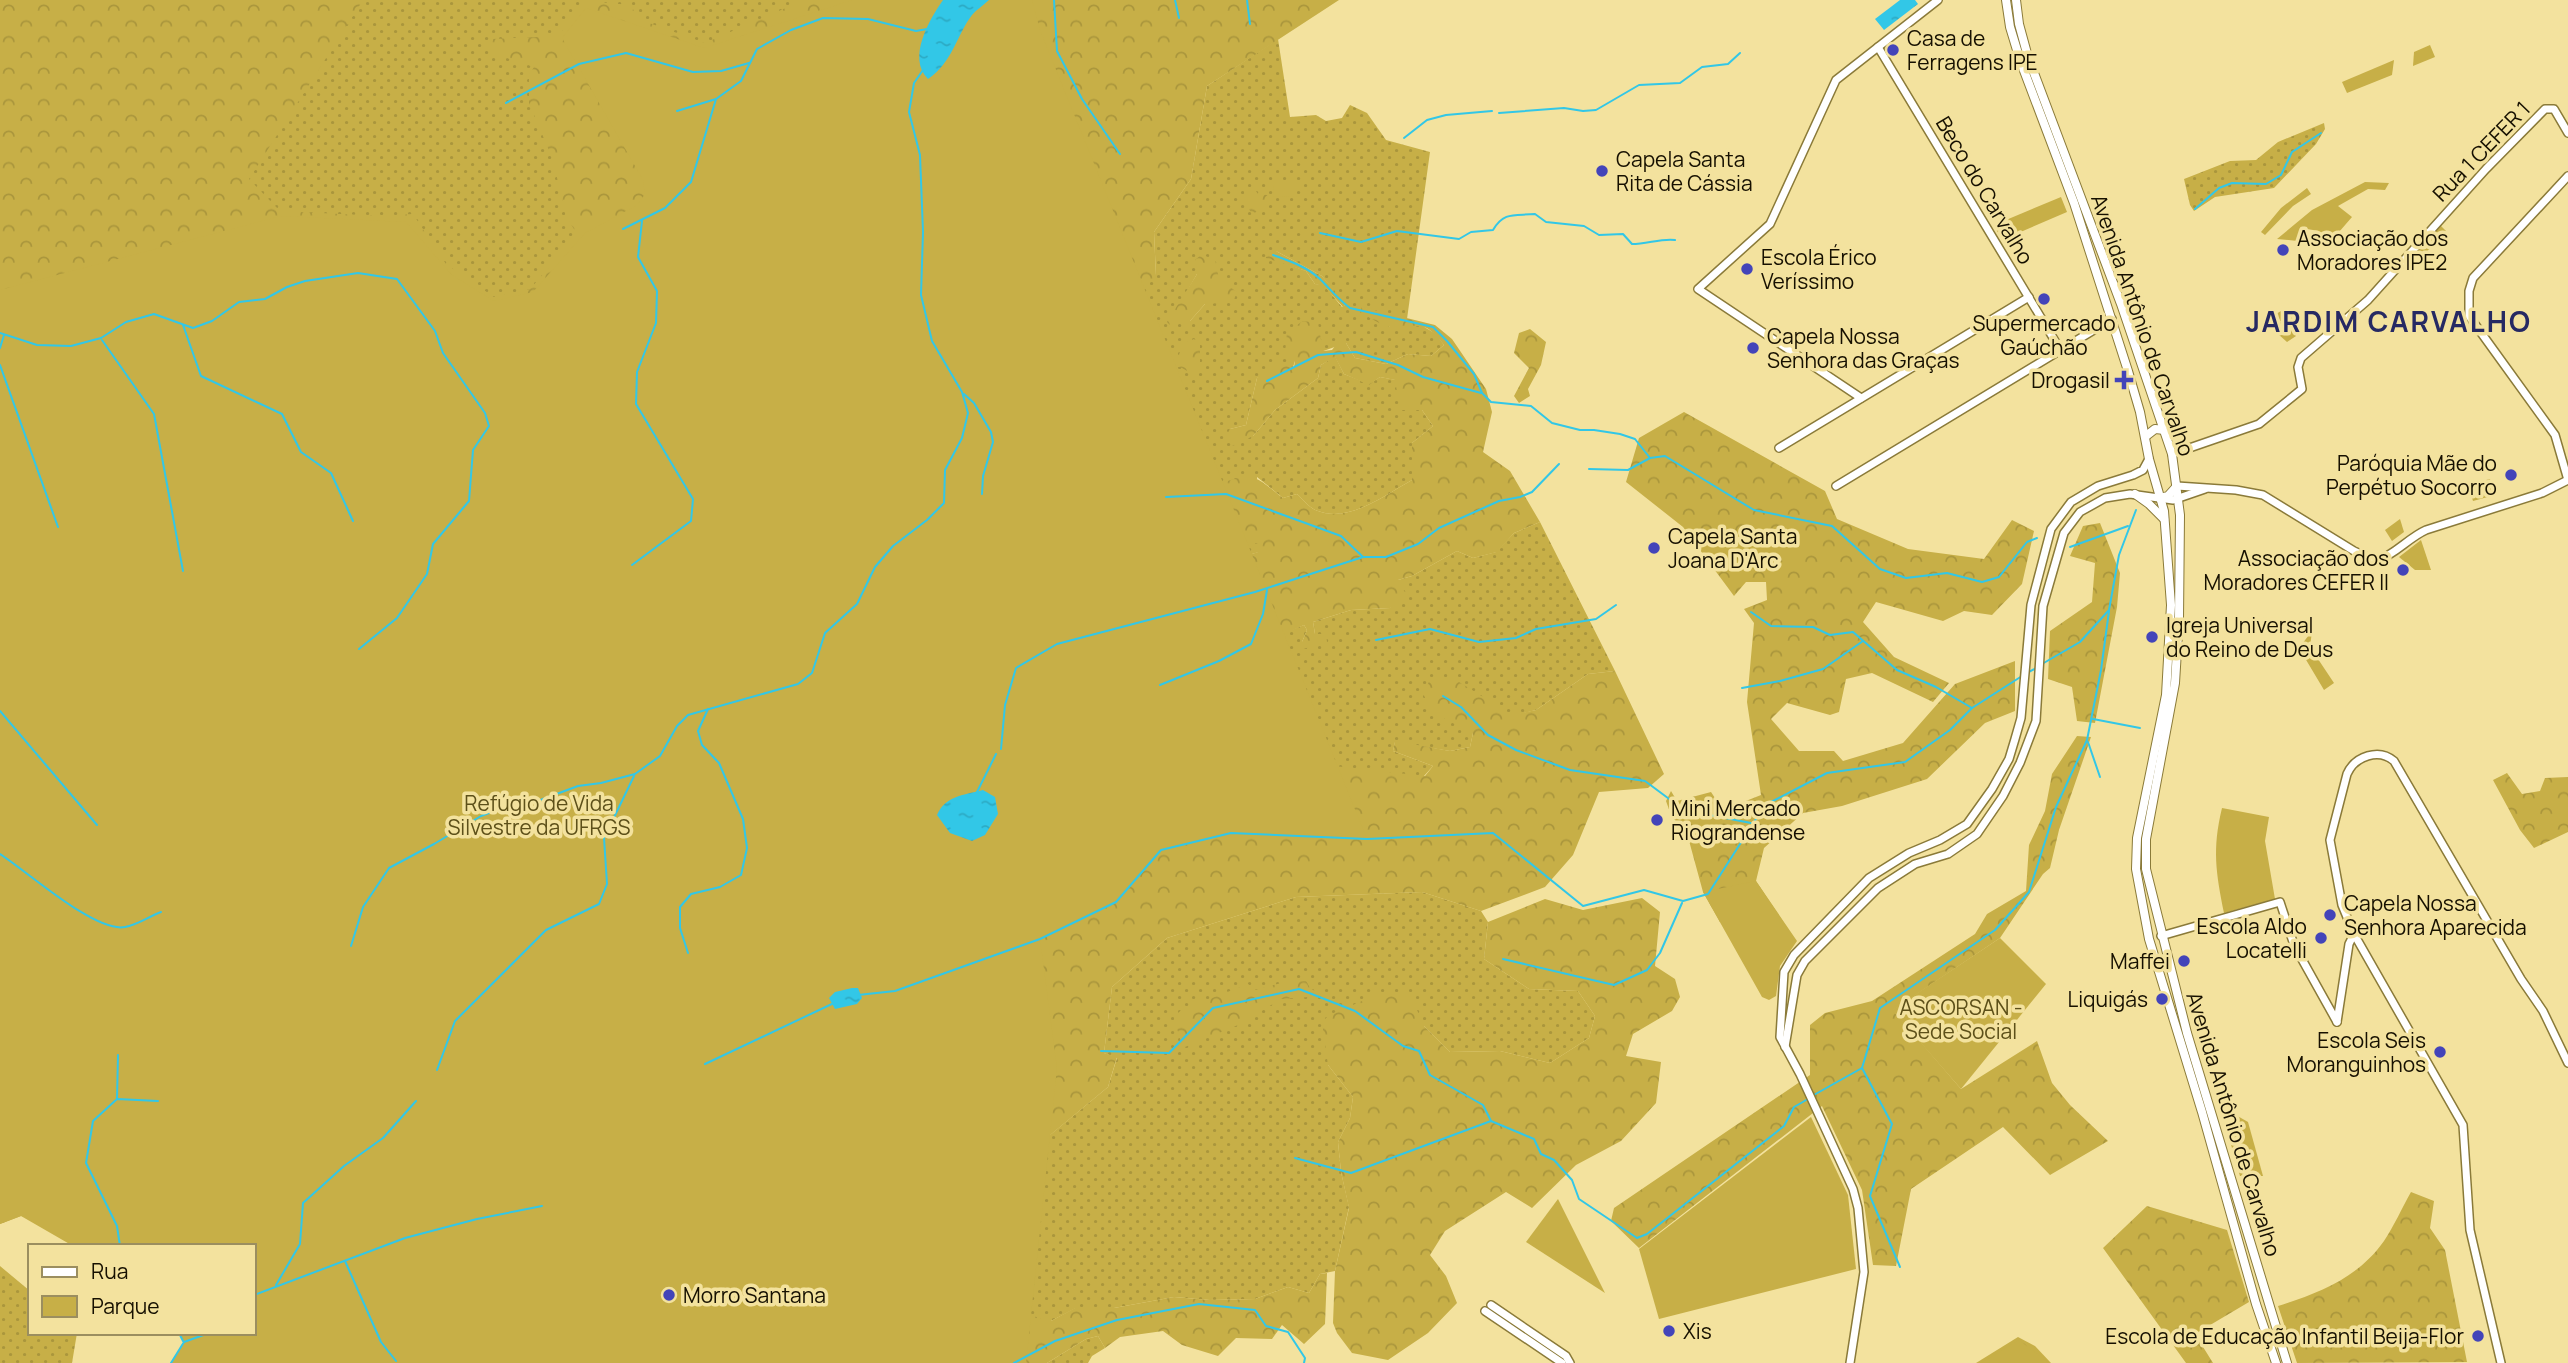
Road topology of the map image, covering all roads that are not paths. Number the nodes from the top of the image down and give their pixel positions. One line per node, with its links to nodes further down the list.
1 (1938, 0): 4 (street)
2 (2006, 0): 8 (main road, Avenida Antônio de Carvalho)
3 (2016, 0): 7 (main road, Avenida Antônio de Carvalho)
4 (1878, 47): 9 (street, Beco do Carvalho); 13 (street)
5 (2568, 133): 17 (street, Rua 1 CEFER 1)
6 (2568, 176): 20 (street)
7 (2115, 290): 8 (main road); 10 (main road, Avenida Antônio de Carvalho)
8 (2104, 294): 11 (main road, Avenida Antônio de Carvalho)
9 (2029, 297): 12 (street, Beco do Carvalho); 13 (street)
10 (2125, 314): 11 (main road); 14 (main road, Avenida Antônio de Carvalho)
11 (2112, 319): 12 (street); 15 (main road, Avenida Antônio de Carvalho)
12 (2062, 351): 21 (street)
13 (1861, 398): 16 (street)
14 (2165, 430): 15 (main road); 17 (main road, Avenida Antônio de Carvalho)
15 (2146, 436): 18 (main road, Avenida Antônio de Carvalho)
16 (1779, 449)
17 (2172, 454): 22 (main road, Avenida Antônio de Carvalho)
18 (2150, 459): 19 (street); 26 (main road, Avenida Antônio de Carvalho)
19 (2119, 479): 25 (street); 29 (street)
20 (2568, 480): 23 (street)
21 (1836, 486)
22 (2177, 486): 23 (street); 26 (main road); 27 (main road, Avenida Antônio de Carvalho)
23 (2205, 489): 27 (street)
24 (2134, 494): 25 (street); 26 (street); 28 (main road)
25 (2124, 495): 30 (street)
26 (2160, 498): 27 (street); 28 (main road, Avenida Antônio de Carvalho)
27 (2179, 498): 35 (main road, Avenida Antônio de Carvalho)
28 (2165, 521): 33 (main road, Avenida Antônio de Carvalho)
29 (1992, 789): 30 (street); 31 (street)
30 (2003, 796): 32 (street)
31 (1909, 853): 32 (street); 38 (street)
32 (1915, 864): 38 (street)
33 (2146, 927): 35 (main road); 36 (main road, Avenida Antônio de Carvalho)
34 (2354, 934): 35 (street); 39 (street); 49 (street)
35 (2161, 936): 37 (main road, Avenida Antônio de Carvalho)
36 (2149, 939): 37 (main road); 41 (main road, Avenida Antônio de Carvalho)
37 (2165, 950): 40 (main road, Avenida Antônio de Carvalho)
38 (1785, 1047): 46 (street)
39 (2568, 1063)
40 (2266, 1291): 41 (main road); 42 (main road, Avenida Antônio de Carvalho)
41 (2253, 1294): 43 (main road, Avenida Antônio de Carvalho)
42 (2269, 1300): 43 (main road); 48 (main road, Avenida Antônio de Carvalho)
43 (2256, 1304): 47 (main road, Avenida Antônio de Carvalho)
44 (1562, 1363): 45 (street)
45 (1570, 1363)
46 (1850, 1363)
47 (2276, 1363)
48 (2287, 1363)
49 (2501, 1363)

